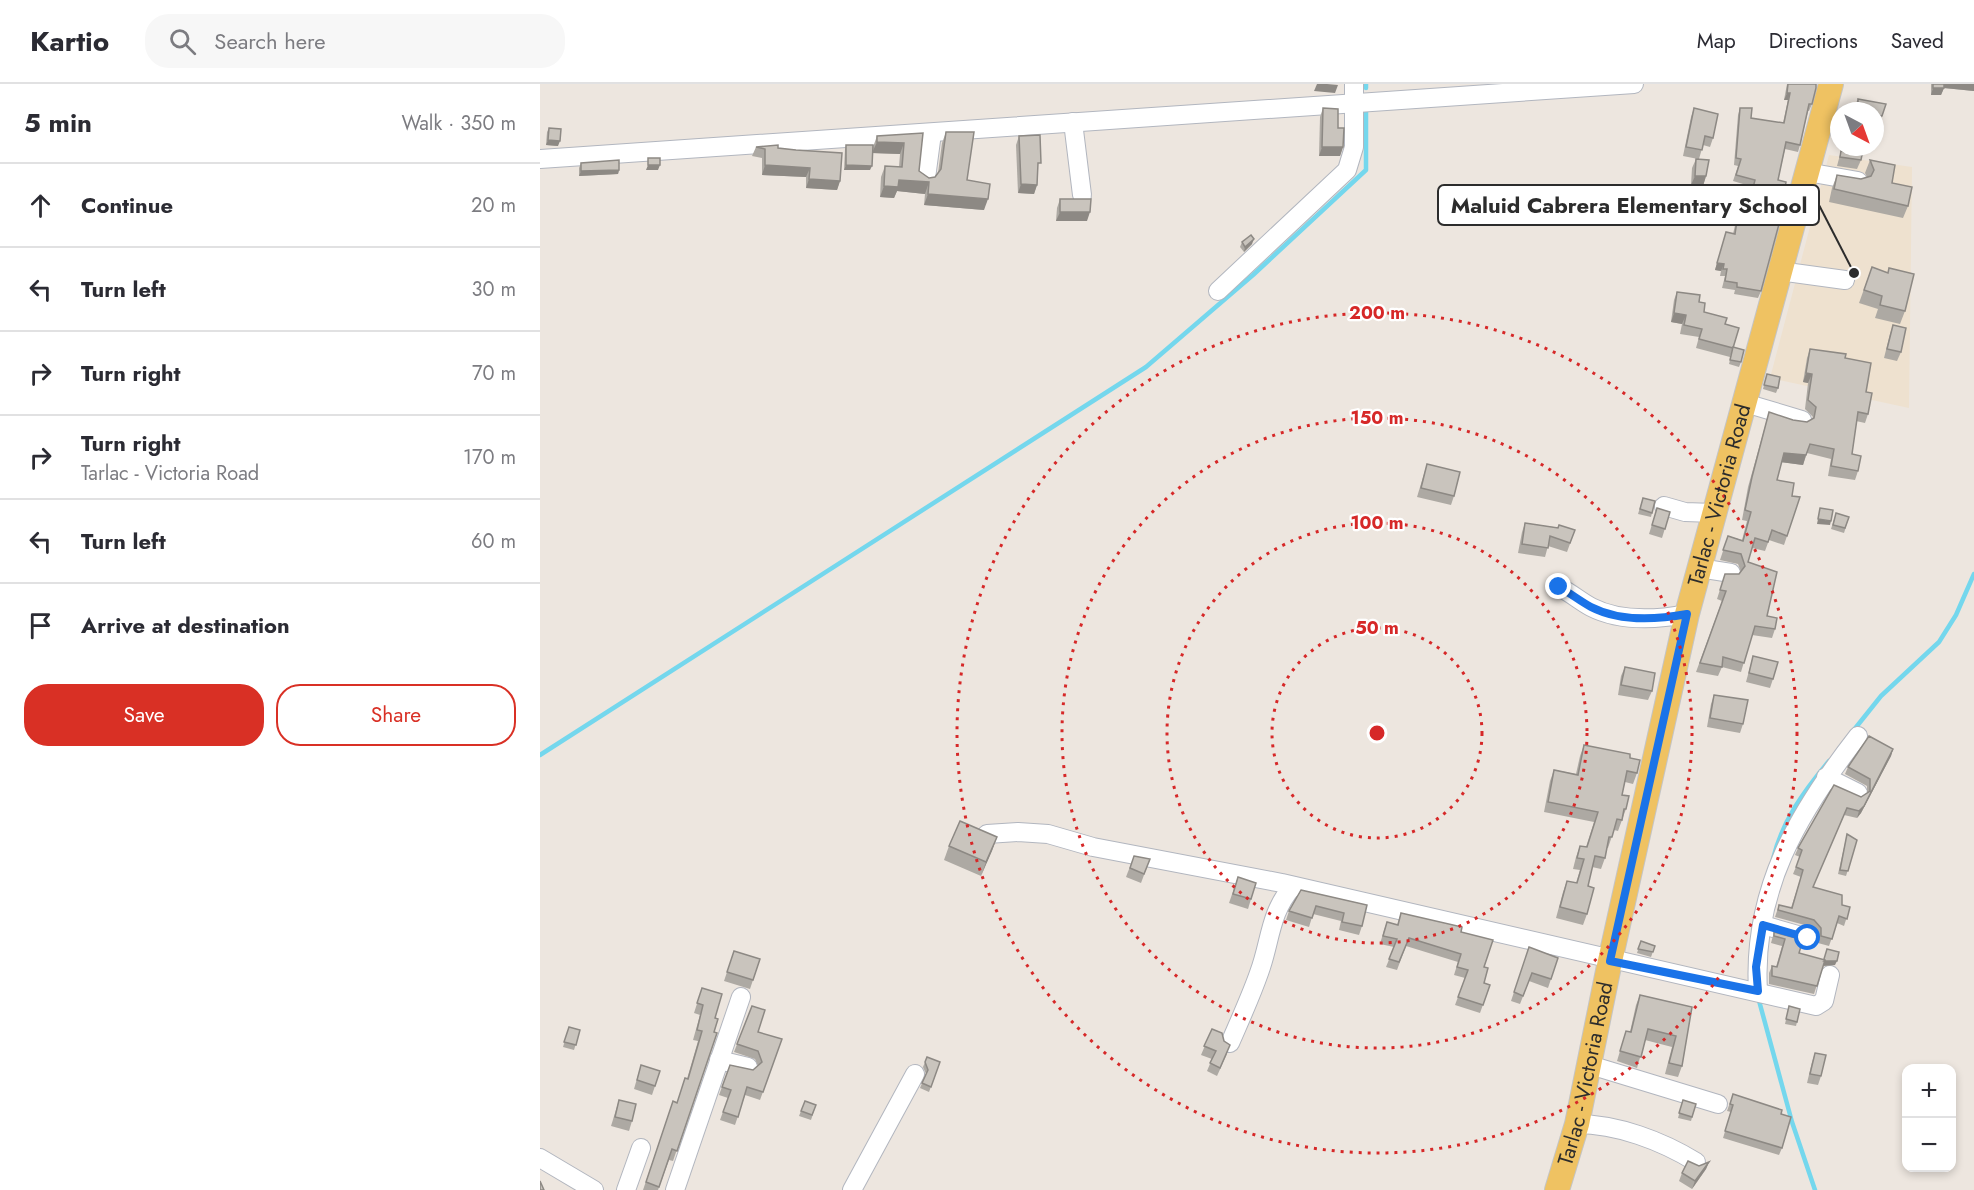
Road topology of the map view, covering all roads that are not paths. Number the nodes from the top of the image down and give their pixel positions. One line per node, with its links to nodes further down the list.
1 (1354, 84): 5 (street)
2 (1634, 84): 4 (street)
3 (1832, 84): 9 (main road, Tarlac - Victoria Road)
4 (1515, 88): 5 (street)
5 (1354, 104): 6 (street); 15 (street)
6 (1073, 122): 7 (street); 12 (street)
7 (932, 133): 8 (street); 10 (street)
8 (540, 159)
9 (1807, 172): 11 (street); 13 (main road, Tarlac - Victoria Road)
10 (926, 178)
11 (1858, 181)
12 (1082, 195)
13 (1779, 271): 14 (street); 16 (main road, Tarlac - Victoria Road)
14 (1845, 280)
15 (1218, 291)
16 (1745, 403): 17 (street); 19 (main road, Tarlac - Victoria Road)
17 (1802, 420)
18 (1664, 506): 19 (street)
19 (1714, 513): 20 (main road, Tarlac - Victoria Road)
20 (1699, 568): 21 (street); 23 (main road, Tarlac - Victoria Road)
21 (1731, 573)
22 (1559, 587): 23 (street)
23 (1687, 614): 31 (main road, Tarlac - Victoria Road)
24 (1858, 736): 25 (street)
25 (1826, 777): 26 (street); 29 (street)
26 (1858, 793)
27 (987, 834): 28 (street)
28 (1293, 886): 31 (street); 35 (street)
29 (1763, 925): 30 (street); 33 (street)
30 (1808, 938)
31 (1610, 961): 33 (street); 37 (main road, Tarlac - Victoria Road)
32 (1830, 975): 33 (street)
33 (1758, 991)
34 (741, 997): 36 (street)
35 (1230, 1043)
36 (719, 1060): 38 (street); 47 (street)
37 (1590, 1065): 40 (street); 41 (main road, Tarlac - Victoria Road)
38 (748, 1067)
39 (915, 1074): 48 (street)
40 (1718, 1104)
41 (1577, 1124): 44 (street); 49 (main road, Tarlac - Victoria Road)
42 (641, 1148): 46 (street)
43 (540, 1158): 45 (street)
44 (1696, 1162)
45 (594, 1190)
46 (626, 1190)
47 (675, 1190)
48 (852, 1190)
49 (1557, 1190)

